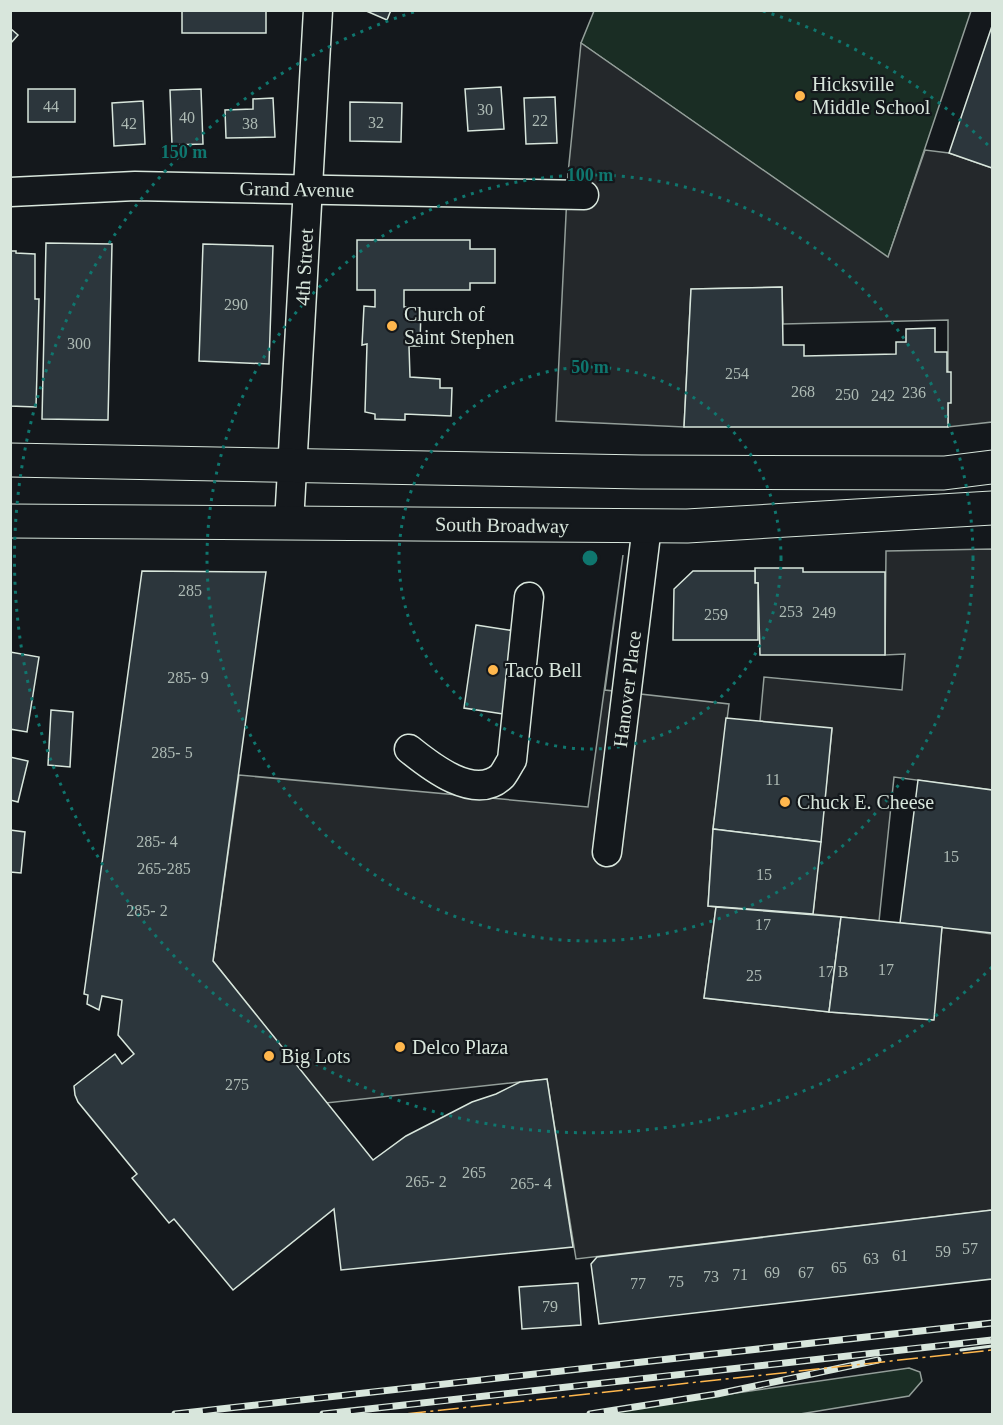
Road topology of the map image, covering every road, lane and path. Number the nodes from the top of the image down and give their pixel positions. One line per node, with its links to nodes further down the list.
1 (318, 10): 2 (street, 4th Street)
2 (308, 189): 3 (street, Grand Avenue); 4 (street, Grand Avenue); 6 (street, 4th Street)
3 (10, 192)
4 (584, 195)
5 (10, 460): 6 (main road)
6 (292, 464): 7 (main road); 10 (street, 4th Street)
7 (993, 467)
8 (993, 507): 11 (main road, South Broadway)
9 (10, 521): 10 (main road, South Broadway)
10 (289, 523): 11 (main road, South Broadway)
11 (646, 526): 14 (street, Hanover Place)
12 (529, 597): 13 (street)
13 (409, 749)
14 (607, 852)

